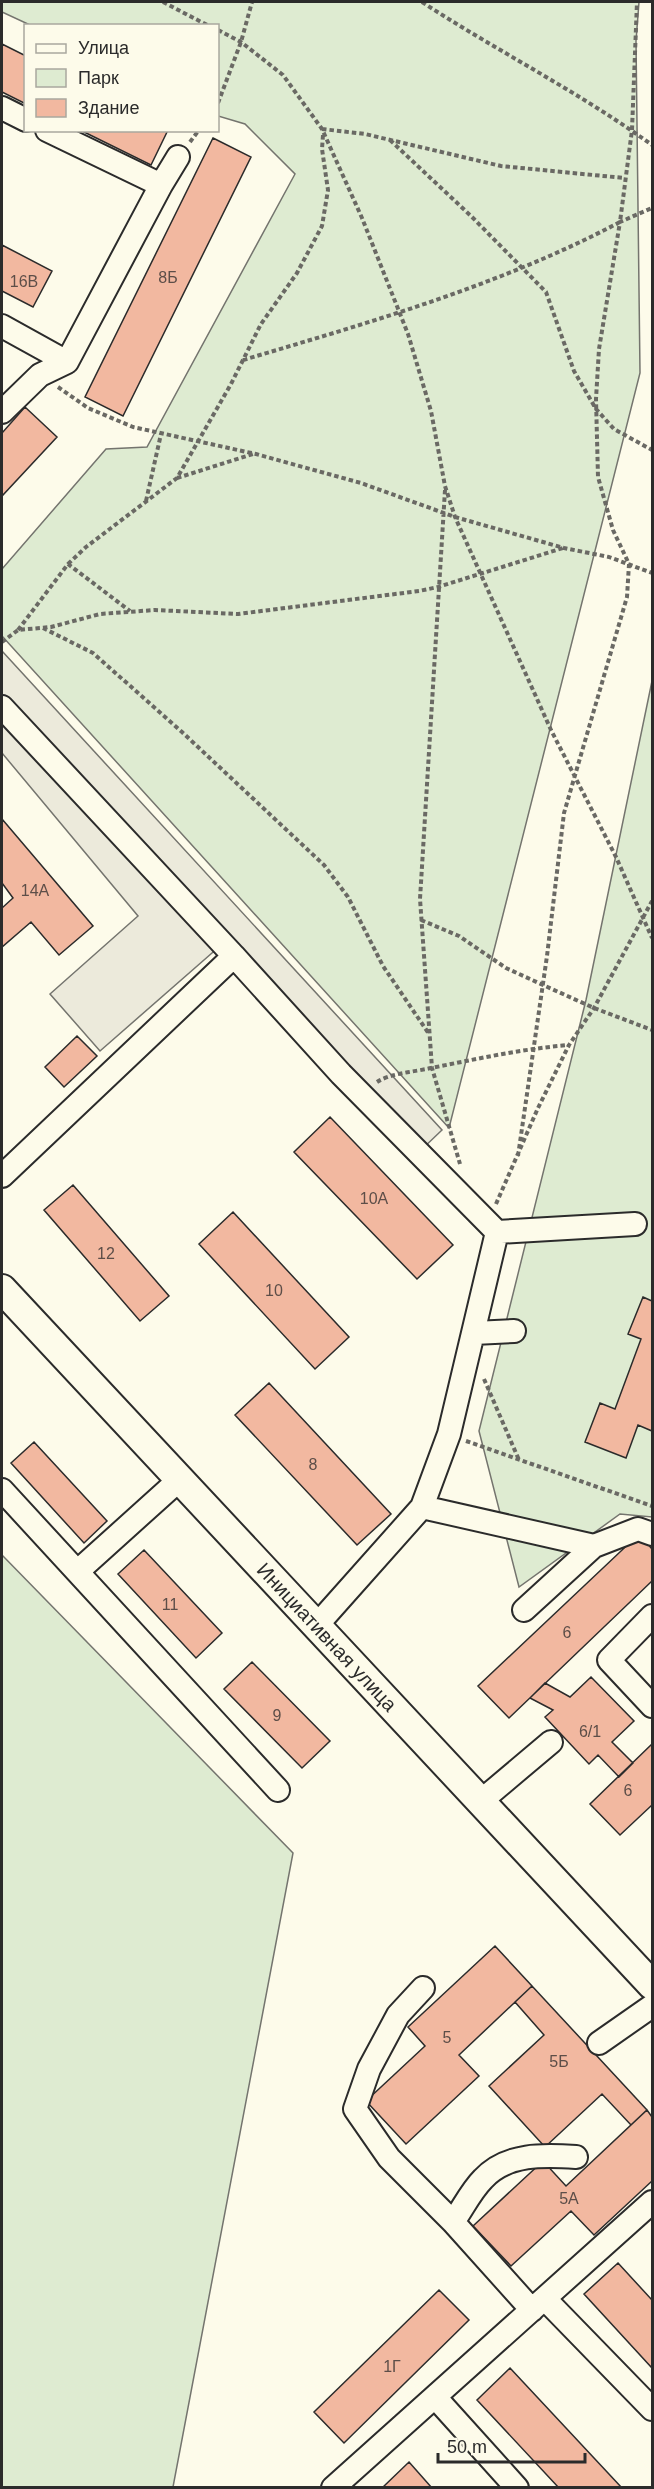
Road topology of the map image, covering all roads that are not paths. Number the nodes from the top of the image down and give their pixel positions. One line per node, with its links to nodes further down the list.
1 (2, 108): 2 (lane)
2 (24, 119)
3 (52, 132): 5 (lane)
4 (178, 157): 5 (lane)
5 (161, 185): 7 (lane)
6 (2, 326): 7 (lane)
7 (67, 362): 8 (lane)
8 (2, 412)
9 (2, 707): 10 (lane)
10 (234, 956): 11 (lane); 13 (lane)
11 (2, 1176)
12 (635, 1224): 13 (lane)
13 (492, 1227): 16 (lane)
14 (2, 1289): 17 (main road, Инициативная улица)
15 (514, 1331): 16 (lane)
16 (472, 1341): 19 (lane)
17 (179, 1480): 22 (lane); 25 (main road, Инициативная улица)
18 (2, 1490): 22 (lane)
19 (422, 1507): 21 (lane); 25 (lane)
20 (652, 1534): 21 (lane)
21 (594, 1546): 23 (lane)
22 (78, 1571): 28 (lane)
23 (524, 1610)
24 (652, 1616): 26 (lane)
25 (317, 1625): 29 (main road, Инициативная улица)
26 (652, 1706)
27 (551, 1742): 29 (lane)
28 (278, 1790)
29 (481, 1801): 30 (main road, Инициативная улица)
30 (652, 1985)
31 (423, 1988): 36 (lane)
32 (652, 2006): 33 (lane)
33 (599, 2043)
34 (576, 2157): 36 (lane)
35 (652, 2202): 37 (lane)
36 (453, 2222): 37 (lane)
37 (538, 2304): 38 (lane); 39 (lane)
38 (435, 2397): 40 (lane); 41 (lane)
39 (652, 2409)
40 (336, 2487)
41 (517, 2487)

